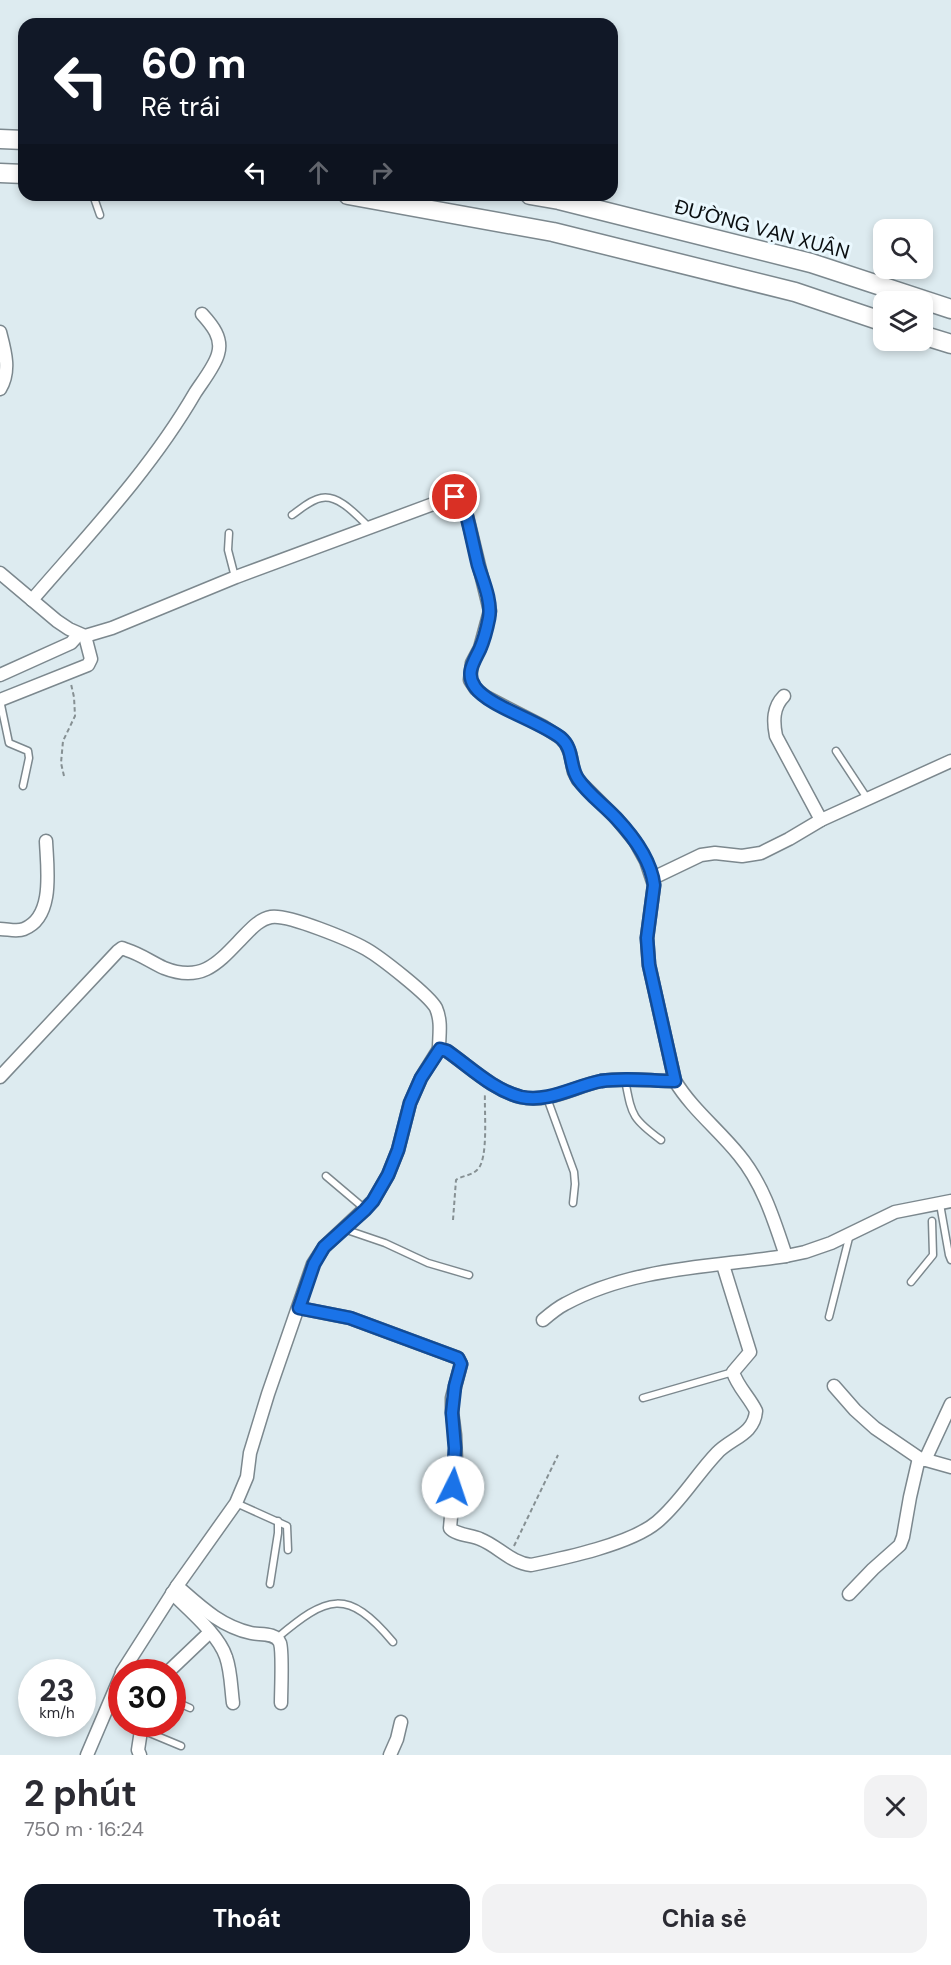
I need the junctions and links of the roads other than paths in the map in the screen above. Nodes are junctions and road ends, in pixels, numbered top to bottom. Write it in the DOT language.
graph roads {
  1 [pos="0,139"];
  2 [pos="18,140"];
  3 [pos="0,173"];
  4 [pos="18,174"];
  5 [pos="95,201"];
  6 [pos="381,201"];
  7 [pos="563,201"];
  8 [pos="100,216"];
  9 [pos="951,309"];
  10 [pos="202,314"];
  11 [pos="873,318"];
  12 [pos="0,332"];
  13 [pos="933,338"];
  14 [pos="951,344"];
  15 [pos="0,388"];
  16 [pos="292,514"];
  17 [pos="369,527"];
  18 [pos="229,533"];
  19 [pos="0,573"];
  20 [pos="236,577"];
  21 [pos="32,600"];
  22 [pos="83,638"];
  23 [pos="0,675"];
  24 [pos="784,696"];
  25 [pos="0,700"];
  26 [pos="836,751"];
  27 [pos="951,761"];
  28 [pos="23,786"];
  29 [pos="867,798"];
  30 [pos="821,820"];
  31 [pos="46,841"];
  32 [pos="653,878"];
  33 [pos="0,929"];
  34 [pos="440,1049"];
  35 [pos="0,1077"];
  36 [pos="625,1080"];
  37 [pos="675,1081"];
  38 [pos="546,1097"];
  39 [pos="661,1140"];
  40 [pos="326,1176"];
  41 [pos="573,1203"];
  42 [pos="938,1204"];
  43 [pos="365,1210"];
  44 [pos="932,1221"];
  45 [pos="344,1229"];
  46 [pos="850,1234"];
  47 [pos="786,1256"];
  48 [pos="951,1260"];
  49 [pos="723,1265"];
  50 [pos="469,1275"];
  51 [pos="911,1281"];
  52 [pos="299,1308"];
  53 [pos="830,1317"];
  54 [pos="543,1320"];
  55 [pos="733,1372"];
  56 [pos="834,1386"];
  57 [pos="643,1398"];
  58 [pos="951,1404"];
  59 [pos="922,1459"];
  60 [pos="951,1467"];
  61 [pos="236,1503"];
  62 [pos="278,1521"];
  63 [pos="288,1550"];
  64 [pos="270,1584"];
  65 [pos="175,1589"];
  66 [pos="849,1594"];
  67 [pos="210,1632"];
  68 [pos="277,1638"];
  69 [pos="393,1642"];
  70 [pos="131,1659"];
  71 [pos="182,1659"];
  72 [pos="233,1703"];
  73 [pos="281,1703"];
  74 [pos="108,1706"];
  75 [pos="186,1706"];
  76 [pos="190,1708"];
  77 [pos="401,1722"];
  78 [pos="140,1737"];
  79 [pos="163,1737"];
  80 [pos="181,1746"];
  81 [pos="87,1755"];
  82 [pos="140,1755"];
  83 [pos="390,1755"];
  1 -- 2 [label="main road"];
  3 -- 4 [label="main road"];
  5 -- 8 [label="lane"];
  6 -- 11 [label="main road"];
  7 -- 9 [label="main road, ĐƯỜNG VẠN XUÂN"];
  10 -- 21 [label="street"];
  12 -- 15 [label="street"];
  13 -- 14 [label="main road"];
  16 -- 17 [label="lane"];
  17 -- 20 [label="street"];
  17 -- 32 [label="street"];
  18 -- 20 [label="lane"];
  19 -- 21 [label="street"];
  20 -- 22 [label="street"];
  21 -- 22 [label="street"];
  22 -- 23 [label="street"];
  22 -- 25 [label="street"];
  24 -- 30 [label="street"];
  25 -- 28 [label="lane"];
  26 -- 29 [label="lane"];
  27 -- 29 [label="street"];
  29 -- 30 [label="street"];
  30 -- 32 [label="street"];
  31 -- 33 [label="street"];
  32 -- 37 [label="street"];
  34 -- 35 [label="street"];
  34 -- 38 [label="street"];
  34 -- 43 [label="street"];
  36 -- 37 [label="street"];
  36 -- 38 [label="street"];
  36 -- 39 [label="lane"];
  37 -- 47 [label="street"];
  38 -- 41 [label="lane"];
  40 -- 43 [label="lane"];
  42 -- 46 [label="street"];
  42 -- 48 [label="lane"];
  43 -- 45 [label="street"];
  44 -- 51 [label="lane"];
  45 -- 50 [label="lane"];
  45 -- 52 [label="street"];
  46 -- 47 [label="street"];
  46 -- 53 [label="lane"];
  47 -- 49 [label="street"];
  49 -- 54 [label="street"];
  49 -- 55 [label="street"];
  52 -- 55 [label="street"];
  52 -- 61 [label="street"];
  55 -- 57 [label="lane"];
  56 -- 59 [label="street"];
  58 -- 59 [label="street"];
  59 -- 60 [label="street"];
  59 -- 66 [label="street"];
  61 -- 62 [label="lane"];
  61 -- 65 [label="street"];
  62 -- 63 [label="lane"];
  62 -- 64 [label="lane"];
  65 -- 67 [label="street"];
  65 -- 68 [label="street"];
  65 -- 70 [label="street"];
  67 -- 71 [label="street"];
  67 -- 72 [label="street"];
  68 -- 69 [label="lane"];
  68 -- 73 [label="street"];
  74 -- 81 [label="street"];
  75 -- 76 [label="lane"];
  77 -- 83 [label="street"];
  78 -- 82 [label="street"];
  79 -- 80 [label="lane"];
}
